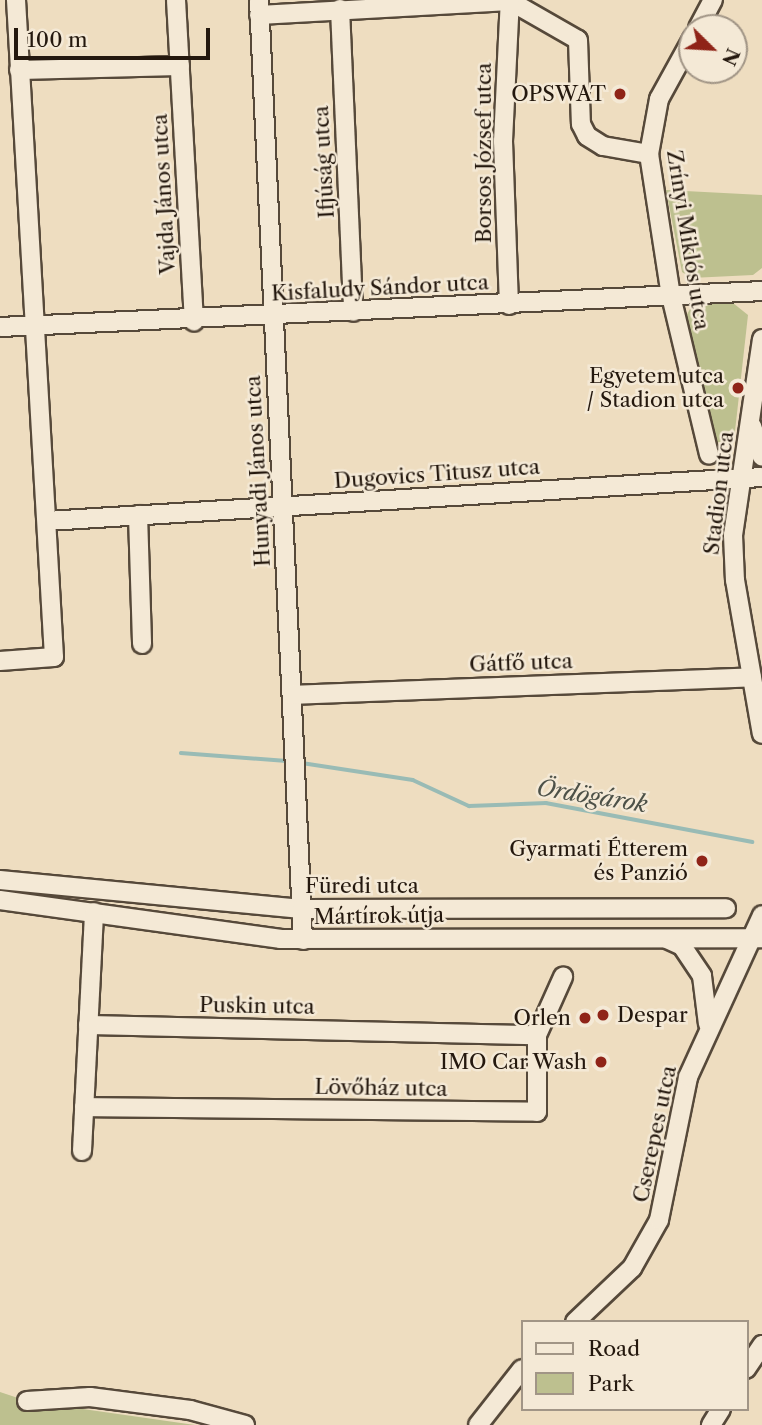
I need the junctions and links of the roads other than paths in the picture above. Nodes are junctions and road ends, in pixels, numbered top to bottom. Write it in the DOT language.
graph roads {
  1 [pos="16,0"];
  2 [pos="176,0"];
  3 [pos="510,1"];
  4 [pos="259,7"];
  5 [pos="340,9"];
  6 [pos="678,64"];
  7 [pos="180,66"];
  8 [pos="19,70"];
  9 [pos="649,154"];
  10 [pos="762,291"];
  11 [pos="671,296"];
  12 [pos="509,304"];
  13 [pos="353,312"];
  14 [pos="274,317"];
  15 [pos="194,321"];
  16 [pos="35,325"];
  17 [pos="0,327"];
  18 [pos="762,339"];
  19 [pos="751,419"];
  20 [pos="709,454"];
  21 [pos="762,456"];
  22 [pos="762,477"];
  23 [pos="740,478"];
  24 [pos="283,506"];
  25 [pos="138,516"];
  26 [pos="47,521"];
  27 [pos="142,644"];
  28 [pos="0,661"];
  29 [pos="752,677"];
  30 [pos="292,695"];
  31 [pos="762,734"];
  32 [pos="0,880"];
  33 [pos="0,900"];
  34 [pos="726,908"];
  35 [pos="302,909"];
  36 [pos="94,912"];
  37 [pos="762,915"];
  38 [pos="664,937"];
  39 [pos="757,938"];
  40 [pos="303,940"];
  41 [pos="563,977"];
  42 [pos="708,1024"];
  43 [pos="88,1025"];
  44 [pos="537,1035"];
  45 [pos="84,1107"];
  46 [pos="82,1151"];
  47 [pos="577,1320"];
  48 [pos="762,1345"];
  49 [pos="748,1366"];
  50 [pos="520,1372"];
  51 [pos="27,1401"];
  52 [pos="245,1425"];
  53 [pos="478,1425"];
  1 -- 8 [label="street"];
  2 -- 7 [label="street, Vajda János utca"];
  3 -- 5 [label="street"];
  3 -- 9 [label="street"];
  3 -- 12 [label="street, Borsos József utca"];
  4 -- 5 [label="street"];
  4 -- 14 [label="street, Hunyadi János utca"];
  5 -- 13 [label="street, Ifjúság utca"];
  6 -- 9 [label="street, Zrínyi Miklós utca"];
  7 -- 8 [label="street"];
  7 -- 15 [label="street, Vajda János utca"];
  8 -- 16 [label="street"];
  9 -- 11 [label="street, Zrínyi Miklós utca"];
  10 -- 11 [label="street, Kisfaludy Sándor utca"];
  11 -- 12 [label="street, Kisfaludy Sándor utca"];
  11 -- 20 [label="street, Zrínyi Miklós utca"];
  12 -- 13 [label="street, Kisfaludy Sándor utca"];
  13 -- 14 [label="street, Kisfaludy Sándor utca"];
  14 -- 15 [label="street, Kisfaludy Sándor utca"];
  14 -- 24 [label="street, Hunyadi János utca"];
  15 -- 16 [label="street, Kisfaludy Sándor utca"];
  16 -- 17 [label="street, Kisfaludy Sándor utca"];
  16 -- 26 [label="street"];
  18 -- 19 [label="street, Stadion utca"];
  19 -- 21 [label="street"];
  19 -- 23 [label="street, Stadion utca"];
  22 -- 23 [label="street, Dugovics Titusz utca"];
  23 -- 24 [label="street, Dugovics Titusz utca"];
  23 -- 29 [label="street, Stadion utca"];
  24 -- 25 [label="street, Dugovics Titusz utca"];
  24 -- 30 [label="street, Hunyadi János utca"];
  25 -- 26 [label="street, Dugovics Titusz utca"];
  25 -- 27 [label="street"];
  26 -- 28 [label="street"];
  29 -- 30 [label="street, Gátfő utca"];
  29 -- 31 [label="street, Stadion utca"];
  30 -- 35 [label="street, Hunyadi János utca"];
  32 -- 35 [label="street, Füredi utca"];
  33 -- 36 [label="street, Mártírok útja"];
  34 -- 35 [label="street, Füredi utca"];
  35 -- 40 [label="street, Hunyadi János utca"];
  36 -- 40 [label="street, Mártírok útja"];
  36 -- 43 [label="street"];
  37 -- 39 [label="street"];
  38 -- 39 [label="street, Mártírok útja"];
  38 -- 40 [label="street, Mártírok útja"];
  38 -- 42 [label="street"];
  39 -- 42 [label="street, Cserepes utca"];
  41 -- 44 [label="street, Lövőház utca"];
  42 -- 47 [label="street, Cserepes utca"];
  43 -- 44 [label="street, Puskin utca"];
  43 -- 45 [label="street"];
  44 -- 45 [label="street, Lövőház utca"];
  45 -- 46 [label="street"];
  48 -- 49 [label="street"];
  50 -- 53 [label="street"];
  51 -- 52 [label="street"];
}
